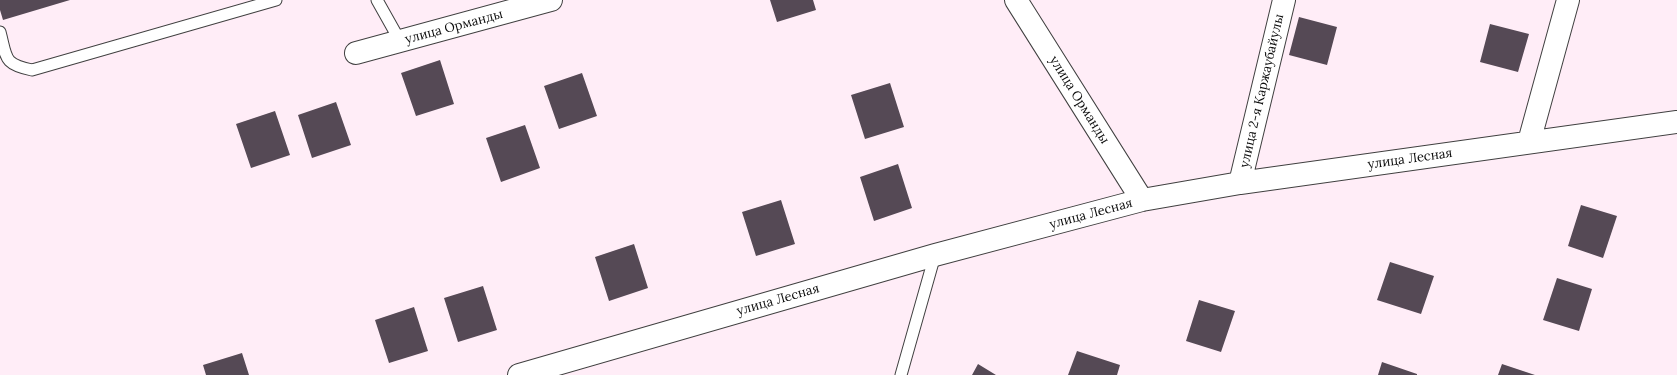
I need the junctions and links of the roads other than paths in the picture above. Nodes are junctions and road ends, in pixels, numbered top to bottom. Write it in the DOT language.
graph roads {
  1 [pos="276,0"];
  2 [pos="377,0"];
  3 [pos="551,0"];
  4 [pos="1016,0"];
  5 [pos="1284,0"];
  6 [pos="1568,0"];
  7 [pos="0,32"];
  8 [pos="400,41"];
  9 [pos="356,53"];
  10 [pos="1677,122"];
  11 [pos="1529,142"];
  12 [pos="1240,183"];
  13 [pos="1142,200"];
  14 [pos="935,255"];
  15 [pos="520,375"];
  16 [pos="901,375"];
  1 -- 7 [label="lane"];
  2 -- 8 [label="lane"];
  3 -- 8 [label="street, улица Орманды"];
  4 -- 13 [label="street, улица Орманды"];
  5 -- 12 [label="street, улица 2-я Каржаубайулы"];
  6 -- 11 [label="street"];
  8 -- 9 [label="street, улица Орманды"];
  10 -- 11 [label="street, улица Лесная"];
  11 -- 12 [label="street, улица Лесная"];
  12 -- 13 [label="street, улица Лесная"];
  13 -- 14 [label="street, улица Лесная"];
  14 -- 15 [label="street, улица Лесная"];
  14 -- 16 [label="lane"];
}
